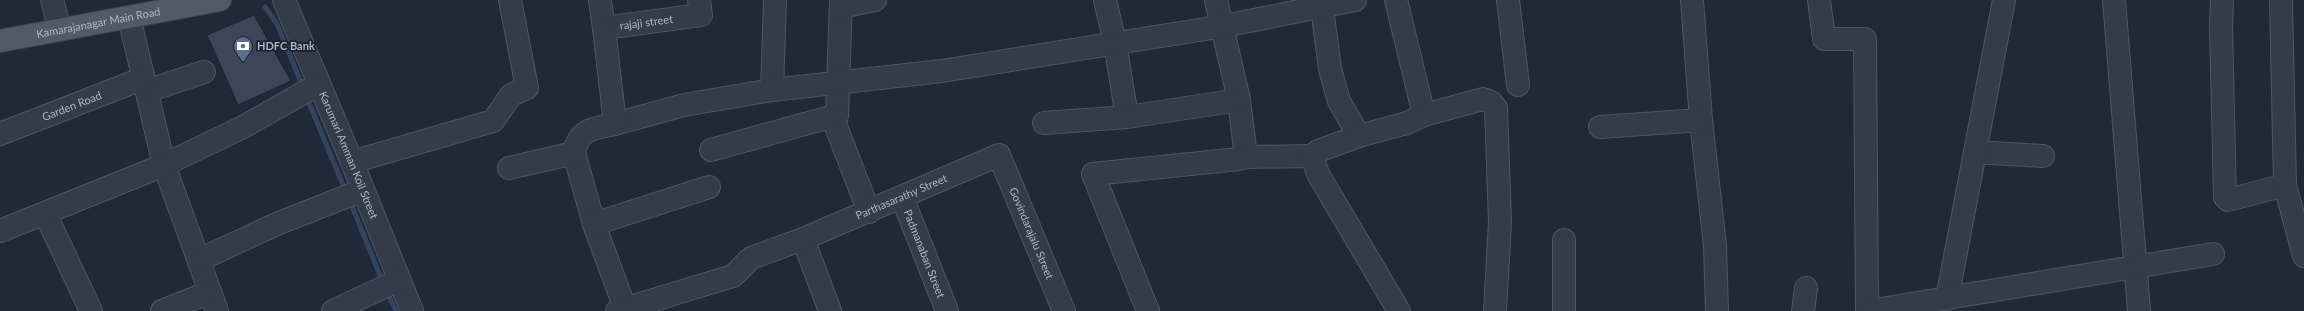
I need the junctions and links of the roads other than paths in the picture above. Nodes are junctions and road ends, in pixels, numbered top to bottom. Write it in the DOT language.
graph roads {
  1 [pos="52,0"];
  2 [pos="220,0"];
  3 [pos="284,0"];
  4 [pos="510,0"];
  5 [pos="600,0"];
  6 [pos="699,0"];
  7 [pos="775,0"];
  8 [pos="875,0"];
  9 [pos="1105,0"];
  10 [pos="1216,0"];
  11 [pos="1355,0"];
  12 [pos="1396,0"];
  13 [pos="1508,0"];
  14 [pos="1692,0"];
  15 [pos="1819,0"];
  16 [pos="2004,0"];
  17 [pos="2114,0"];
  18 [pos="2222,0"];
  19 [pos="2281,0"];
  20 [pos="841,3"];
  21 [pos="1295,5"];
  22 [pos="1322,7"];
  23 [pos="130,17"];
  24 [pos="1224,26"];
  25 [pos="604,28"];
  26 [pos="60,30"];
  27 [pos="0,42"];
  28 [pos="1115,43"];
  29 [pos="204,72"];
  30 [pos="837,82"];
  31 [pos="319,84"];
  32 [pos="145,85"];
  33 [pos="1518,85"];
  34 [pos="772,90"];
  35 [pos="1239,100"];
  36 [pos="837,115"];
  37 [pos="1424,115"];
  38 [pos="1127,117"];
  39 [pos="1701,120"];
  40 [pos="1044,123"];
  41 [pos="615,124"];
  42 [pos="1600,127"];
  43 [pos="0,134"];
  44 [pos="1359,136"];
  45 [pos="711,150"];
  46 [pos="1975,152"];
  47 [pos="574,153"];
  48 [pos="999,155"];
  49 [pos="1312,156"];
  50 [pos="2043,156"];
  51 [pos="1246,157"];
  52 [pos="352,162"];
  53 [pos="164,165"];
  54 [pos="508,168"];
  55 [pos="2285,185"];
  56 [pos="709,187"];
  57 [pos="363,190"];
  58 [pos="902,197"];
  59 [pos="45,212"];
  60 [pos="869,212"];
  61 [pos="594,224"];
  62 [pos="0,231"];
  63 [pos="803,239"];
  64 [pos="1564,240"];
  65 [pos="2214,254"];
  66 [pos="2304,256"];
  67 [pos="199,260"];
  68 [pos="2135,268"];
  69 [pos="389,284"];
  70 [pos="1806,288"];
  71 [pos="1947,298"];
  72 [pos="214,301"];
  73 [pos="623,310"];
  74 [pos="91,311"];
  75 [pos="162,311"];
  76 [pos="333,311"];
  77 [pos="412,311"];
  78 [pos="830,311"];
  79 [pos="947,311"];
  80 [pos="1064,311"];
  81 [pos="1148,311"];
  82 [pos="1399,311"];
  83 [pos="1495,311"];
  84 [pos="1564,311"];
  85 [pos="1717,311"];
  86 [pos="1803,311"];
  87 [pos="1868,311"];
  88 [pos="2139,311"];
  1 -- 26 [label="street"];
  2 -- 23 [label="main road, Kamarajanagar Main Road"];
  3 -- 31 [label="street, Karumari Amman Koil Street"];
  4 -- 52 [label="street"];
  5 -- 25 [label="street, rajaji street"];
  6 -- 25 [label="street, rajaji street"];
  7 -- 34 [label="street"];
  8 -- 20 [label="street"];
  9 -- 28 [label="street"];
  10 -- 24 [label="street"];
  11 -- 22 [label="street"];
  12 -- 37 [label="street"];
  13 -- 33 [label="street"];
  14 -- 39 [label="street"];
  15 -- 87 [label="street"];
  16 -- 46 [label="street"];
  17 -- 68 [label="street"];
  18 -- 55 [label="street"];
  19 -- 55 [label="street"];
  20 -- 30 [label="street"];
  21 -- 22 [label="street"];
  21 -- 24 [label="street"];
  22 -- 44 [label="street"];
  23 -- 26 [label="main road, Kamarajanagar Main Road"];
  23 -- 32 [label="street"];
  24 -- 28 [label="street"];
  24 -- 35 [label="street"];
  25 -- 41 [label="street"];
  26 -- 27 [label="main road, Kamarajanagar Main Road"];
  28 -- 30 [label="street"];
  28 -- 38 [label="street"];
  29 -- 32 [label="street, Garden Road"];
  30 -- 34 [label="street"];
  30 -- 36 [label="street"];
  31 -- 52 [label="street, Karumari Amman Koil Street"];
  31 -- 53 [label="street"];
  32 -- 43 [label="street, Garden Road"];
  32 -- 53 [label="street"];
  34 -- 41 [label="street"];
  35 -- 38 [label="street"];
  35 -- 51 [label="street"];
  36 -- 45 [label="street"];
  36 -- 60 [label="street"];
  37 -- 44 [label="street"];
  37 -- 83 [label="street"];
  38 -- 40 [label="street"];
  39 -- 42 [label="street"];
  39 -- 85 [label="street"];
  41 -- 47 [label="street"];
  44 -- 49 [label="street"];
  46 -- 50 [label="street"];
  46 -- 71 [label="street"];
  47 -- 54 [label="street"];
  47 -- 61 [label="street"];
  48 -- 58 [label="street, Parthasarathy Street"];
  48 -- 80 [label="street, Govindarajalu Street"];
  49 -- 51 [label="street"];
  49 -- 82 [label="street"];
  51 -- 81 [label="street"];
  52 -- 57 [label="street, Karumari Amman Koil Street"];
  53 -- 59 [label="street"];
  53 -- 67 [label="street"];
  55 -- 66 [label="street"];
  56 -- 61 [label="street"];
  57 -- 67 [label="street"];
  57 -- 69 [label="street, Karumari Amman Koil Street"];
  58 -- 60 [label="street, Parthasarathy Street"];
  58 -- 79 [label="street, Padmanaban Street"];
  59 -- 62 [label="street"];
  59 -- 74 [label="street"];
  60 -- 63 [label="street, Parthasarathy Street"];
  61 -- 73 [label="street"];
  63 -- 73 [label="street, Parthasarathy Street"];
  63 -- 78 [label="street"];
  64 -- 84 [label="street"];
  65 -- 68 [label="street"];
  67 -- 72 [label="street"];
  68 -- 71 [label="street"];
  68 -- 88 [label="street"];
  69 -- 76 [label="street"];
  69 -- 77 [label="street, Karumari Amman Koil Street"];
  70 -- 86 [label="street"];
  71 -- 87 [label="street"];
  72 -- 75 [label="street"];
}
